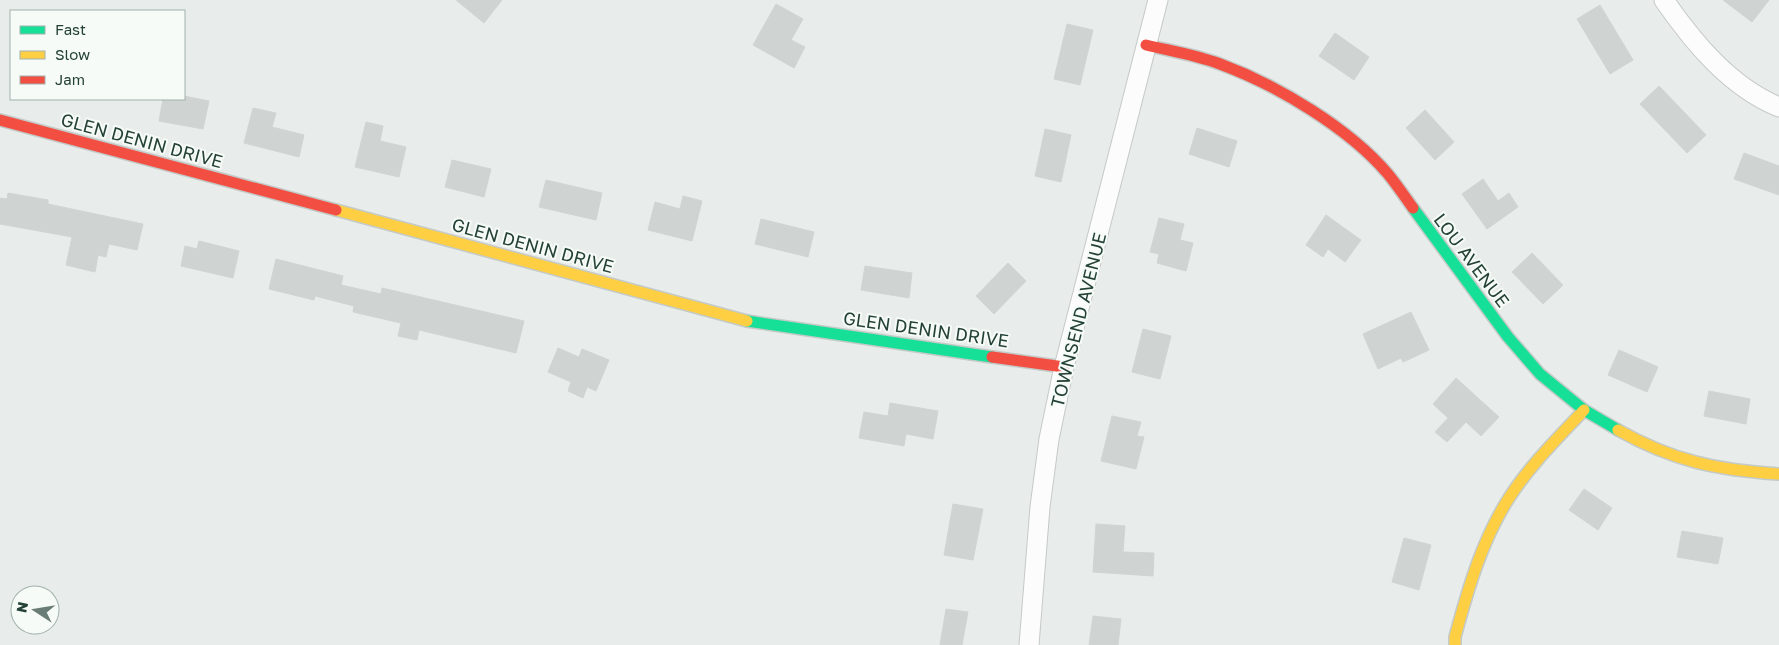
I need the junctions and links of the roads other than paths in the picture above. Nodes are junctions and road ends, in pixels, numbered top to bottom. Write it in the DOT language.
graph roads {
  1 [pos="1158,0"];
  2 [pos="1664,0"];
  3 [pos="1146,45"];
  4 [pos="1779,106"];
  5 [pos="0,120"];
  6 [pos="1064,367"];
  7 [pos="1584,410"];
  8 [pos="1779,474"];
  9 [pos="1029,645"];
  10 [pos="1455,645"];
  1 -- 3 [label="street, TOWNSEND AVENUE"];
  2 -- 4 [label="street"];
  3 -- 6 [label="street, TOWNSEND AVENUE"];
  3 -- 7 [label="street, LOU AVENUE"];
  5 -- 6 [label="street, GLEN DENIN DRIVE"];
  6 -- 9 [label="street, TOWNSEND AVENUE"];
  7 -- 8 [label="street, LOU AVENUE"];
  7 -- 10 [label="street"];
}
